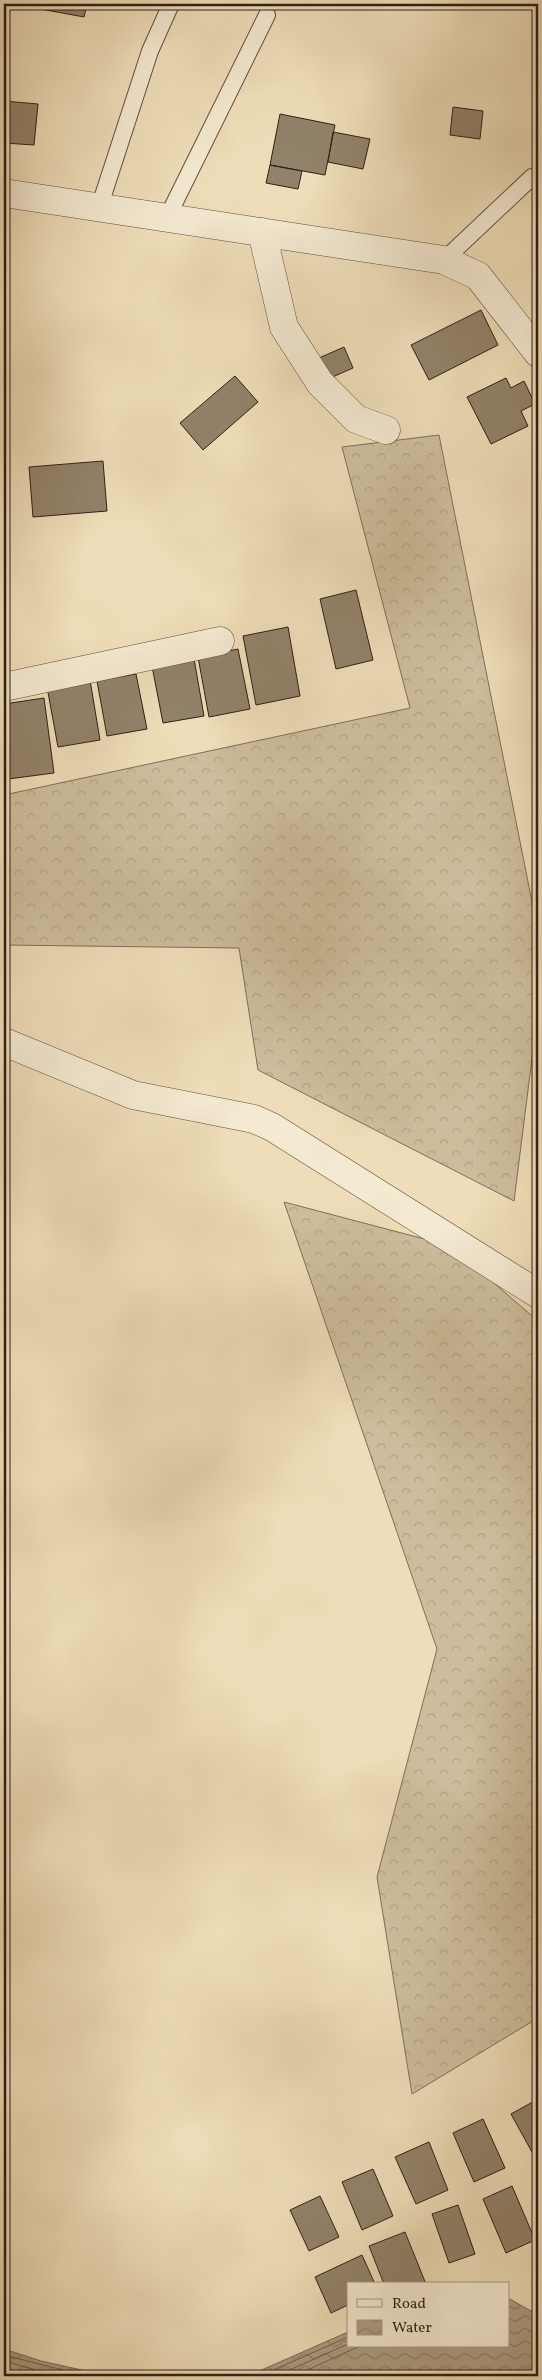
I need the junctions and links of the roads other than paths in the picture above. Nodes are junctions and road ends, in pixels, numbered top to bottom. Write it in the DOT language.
graph roads {
  1 [pos="171,4"];
  2 [pos="267,15"];
  3 [pos="532,177"];
  4 [pos="4,194"];
  5 [pos="99,208"];
  6 [pos="167,218"];
  7 [pos="262,232"];
  8 [pos="444,260"];
  9 [pos="538,352"];
  10 [pos="386,430"];
  11 [pos="220,641"];
  12 [pos="4,686"];
  13 [pos="4,1042"];
  14 [pos="538,1294"];
  1 -- 5 [label="lane"];
  2 -- 6 [label="lane"];
  3 -- 8 [label="lane"];
  4 -- 5 [label="street"];
  5 -- 6 [label="street"];
  6 -- 7 [label="street"];
  7 -- 8 [label="street"];
  7 -- 10 [label="street"];
  8 -- 9 [label="street"];
  11 -- 12 [label="street"];
  13 -- 14 [label="street"];
}
